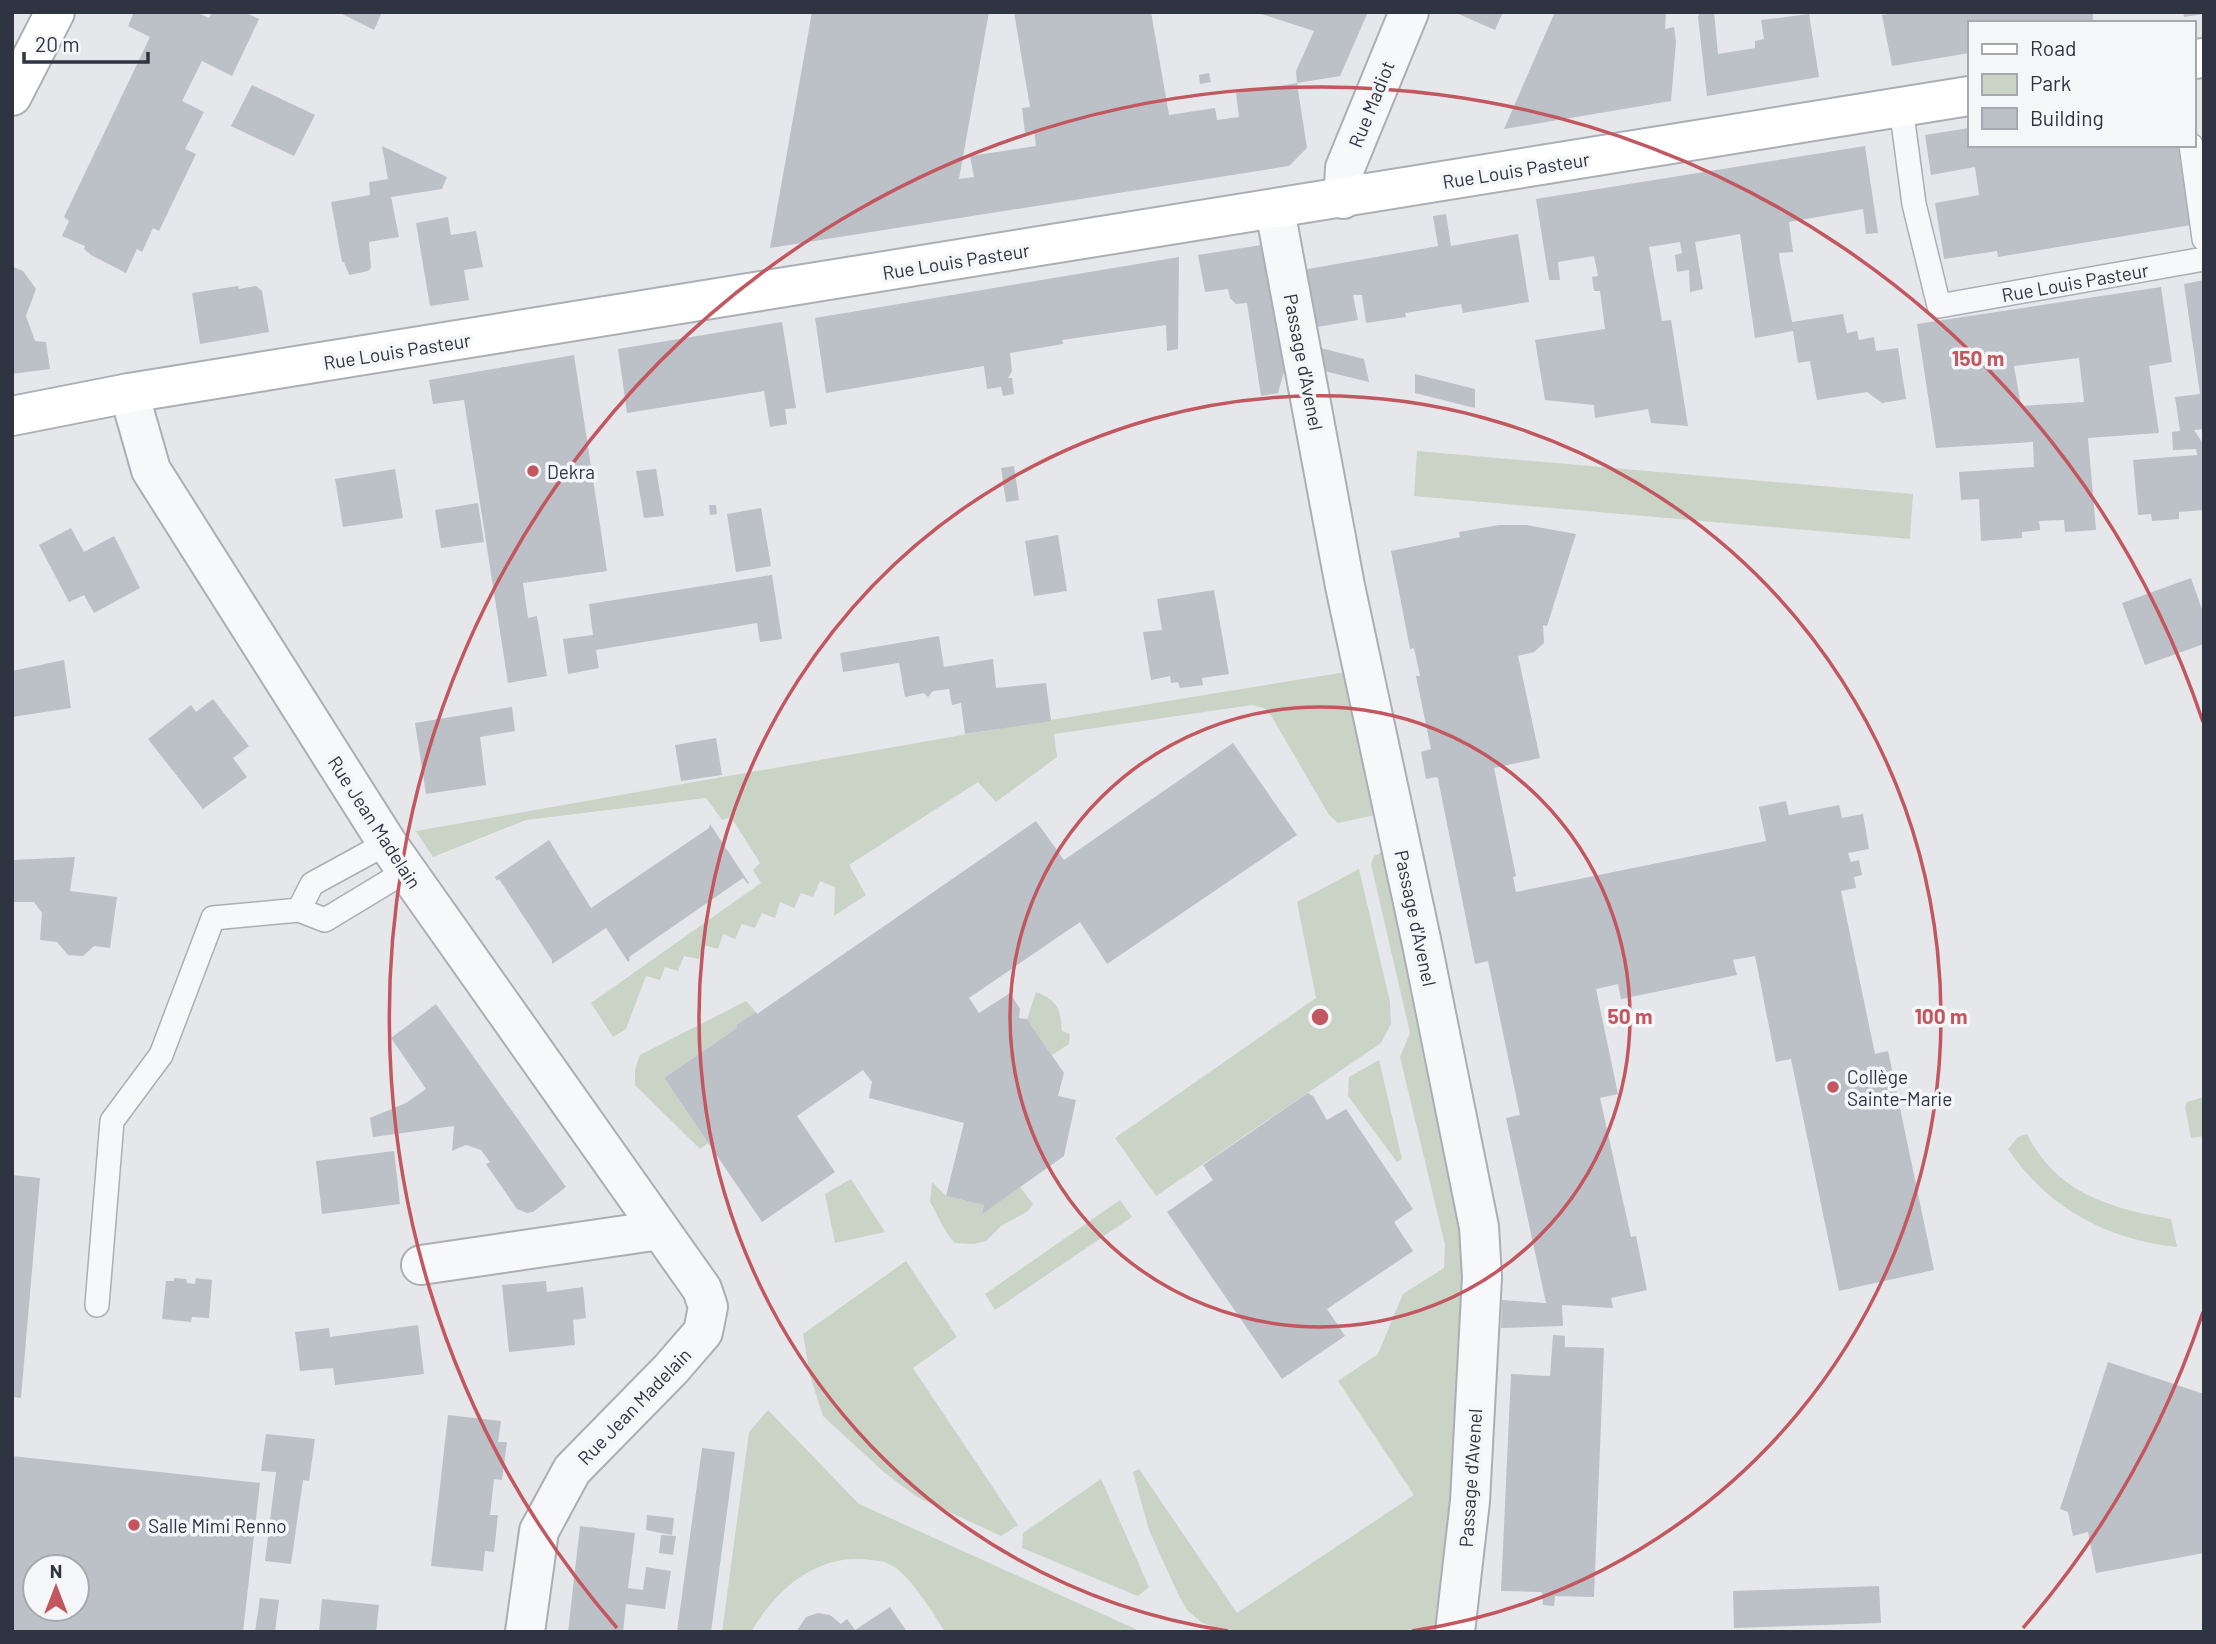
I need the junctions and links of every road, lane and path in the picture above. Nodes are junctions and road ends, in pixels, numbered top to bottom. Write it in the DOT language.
graph roads {
  1 [pos="55,12"];
  2 [pos="1409,12"];
  3 [pos="12,96"];
  4 [pos="1968,96"];
  5 [pos="1901,107"];
  6 [pos="2191,147"];
  7 [pos="1343,199"];
  8 [pos="1275,210"];
  9 [pos="2204,239"];
  10 [pos="2204,259"];
  11 [pos="129,393"];
  12 [pos="12,416"];
  13 [pos="396,857"];
  14 [pos="299,910"];
  15 [pos="660,1230"];
  16 [pos="421,1265"];
  17 [pos="97,1305"];
  18 [pos="525,1632"];
  19 [pos="1455,1632"];
  1 -- 3 [label="street"];
  2 -- 7 [label="street, Rue Madiot"];
  4 -- 5 [label="street, Rue Louis Pasteur"];
  5 -- 7 [label="street, Rue Louis Pasteur"];
  5 -- 10 [label="lane, Rue Louis Pasteur"];
  6 -- 9 [label="lane"];
  7 -- 8 [label="street, Rue Louis Pasteur"];
  8 -- 11 [label="street, Rue Louis Pasteur"];
  8 -- 19 [label="street, Passage d'Avenel"];
  11 -- 12 [label="street, Rue Louis Pasteur"];
  11 -- 13 [label="street, Rue Jean Madelain"];
  13 -- 14 [label="lane"];
  13 -- 14 [label="lane"];
  13 -- 15 [label="street, Rue Jean Madelain"];
  14 -- 17 [label="lane"];
  15 -- 16 [label="street"];
  15 -- 18 [label="street, Rue Jean Madelain"];
}
